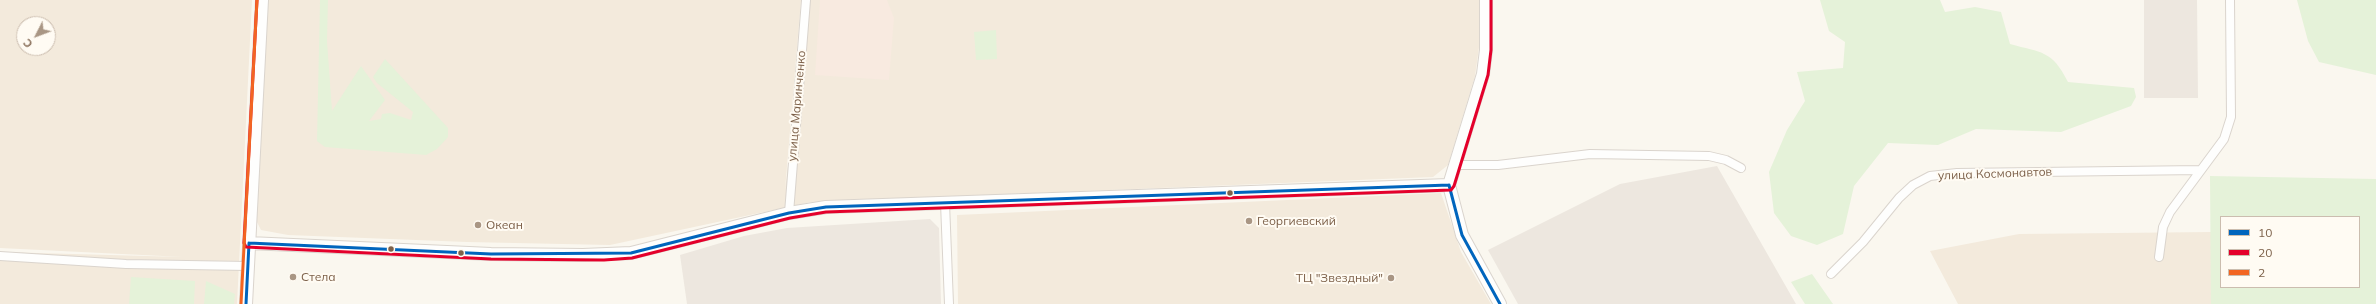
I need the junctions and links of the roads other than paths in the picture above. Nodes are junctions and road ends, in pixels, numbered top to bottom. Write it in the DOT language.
graph roads {
  1 [pos="262,0"];
  2 [pos="806,0"];
  3 [pos="1486,0"];
  4 [pos="2230,0"];
  5 [pos="1454,165"];
  6 [pos="1741,168"];
  7 [pos="2200,170"];
  8 [pos="1448,185"];
  9 [pos="944,203"];
  10 [pos="789,213"];
  11 [pos="249,243"];
  12 [pos="0,256"];
  13 [pos="2159,257"];
  14 [pos="248,266"];
  15 [pos="1831,274"];
  16 [pos="246,304"];
  17 [pos="949,304"];
  18 [pos="1500,304"];
  1 -- 11 [label="main road"];
  2 -- 10 [label="street, улица Маринченко"];
  3 -- 5 [label="main road"];
  4 -- 7 [label="street"];
  5 -- 6 [label="street"];
  5 -- 8 [label="main road"];
  7 -- 13 [label="street"];
  7 -- 15 [label="street, улица Космонавтов"];
  8 -- 9 [label="main road"];
  8 -- 18 [label="main road"];
  9 -- 10 [label="main road"];
  9 -- 17 [label="street"];
  10 -- 11 [label="main road"];
  11 -- 14 [label="main road"];
  12 -- 14 [label="street"];
  14 -- 16 [label="main road"];
}
